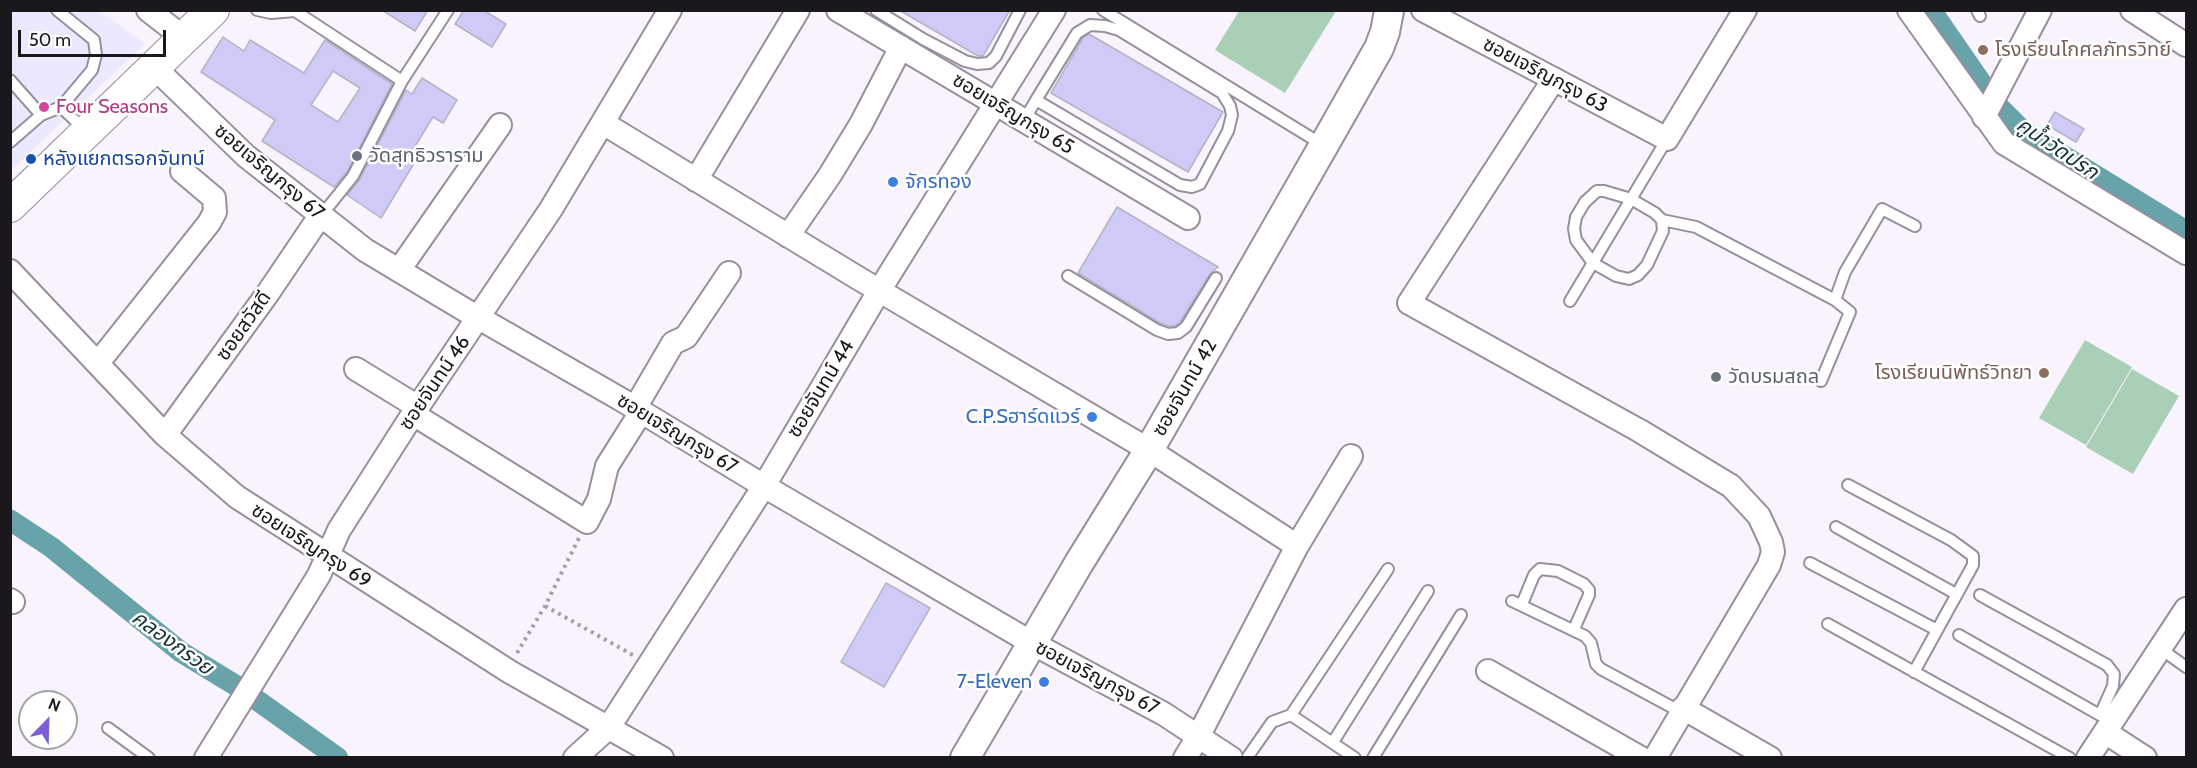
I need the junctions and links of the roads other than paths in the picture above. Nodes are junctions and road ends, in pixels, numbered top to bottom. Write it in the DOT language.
graph roads {
  1 [pos="57,10"];
  2 [pos="148,10"];
  3 [pos="213,10"];
  4 [pos="257,10"];
  5 [pos="448,10"];
  6 [pos="670,10"];
  7 [pos="798,10"];
  8 [pos="838,10"];
  9 [pos="876,10"];
  10 [pos="1020,10"];
  11 [pos="1054,10"];
  12 [pos="1103,10"];
  13 [pos="1389,10"];
  14 [pos="1745,10"];
  15 [pos="1909,10"];
  16 [pos="2040,10"];
  17 [pos="2132,10"];
  18 [pos="295,11"];
  19 [pos="1428,12"];
  20 [pos="184,39"];
  21 [pos="2187,45"];
  22 [pos="913,47"];
  23 [pos="154,67"];
  24 [pos="10,80"];
  25 [pos="1554,80"];
  26 [pos="402,81"];
  27 [pos="1036,100"];
  28 [pos="997,105"];
  29 [pos="1991,105"];
  30 [pos="61,107"];
  31 [pos="41,115"];
  32 [pos="1023,122"];
  33 [pos="603,123"];
  34 [pos="500,124"];
  35 [pos="87,132"];
  36 [pos="1667,139"];
  37 [pos="10,142"];
  38 [pos="1324,145"];
  39 [pos="182,171"];
  40 [pos="696,180"];
  41 [pos="1631,198"];
  42 [pos="10,206"];
  43 [pos="320,216"];
  44 [pos="1188,218"];
  45 [pos="1662,220"];
  46 [pos="1915,226"];
  47 [pos="788,237"];
  48 [pos="2187,253"];
  49 [pos="1593,262"];
  50 [pos="399,270"];
  51 [pos="10,271"];
  52 [pos="729,273"];
  53 [pos="1068,276"];
  54 [pos="1225,283"];
  55 [pos="879,291"];
  56 [pos="1835,300"];
  57 [pos="1570,301"];
  58 [pos="479,318"];
  59 [pos="96,361"];
  60 [pos="356,369"];
  61 [pos="1821,381"];
  62 [pos="416,410"];
  63 [pos="638,410"];
  64 [pos="165,435"];
  65 [pos="1149,450"];
  66 [pos="1352,456"];
  67 [pos="1848,485"];
  68 [pos="764,486"];
  69 [pos="1836,527"];
  70 [pos="1297,546"];
  71 [pos="326,556"];
  72 [pos="1810,563"];
  73 [pos="1388,569"];
  74 [pos="1428,591"];
  75 [pos="1956,594"];
  76 [pos="1980,595"];
  77 [pos="2187,609"];
  78 [pos="1461,615"];
  79 [pos="1828,624"];
  80 [pos="1574,629"];
  81 [pos="1937,630"];
  82 [pos="1959,635"];
  83 [pos="1032,643"];
  84 [pos="2161,649"];
  85 [pos="2187,667"];
  86 [pos="1488,671"];
  87 [pos="1914,672"];
  88 [pos="1682,710"];
  89 [pos="1291,715"];
  90 [pos="2106,723"];
  91 [pos="609,727"];
  92 [pos="108,728"];
  93 [pos="1198,737"];
  94 [pos="1333,742"];
  95 [pos="149,758"];
  96 [pos="206,758"];
  97 [pos="575,758"];
  98 [pos="662,758"];
  99 [pos="965,758"];
  100 [pos="1185,758"];
  101 [pos="1231,758"];
  102 [pos="1247,758"];
  103 [pos="1355,758"];
  104 [pos="1373,758"];
  105 [pos="1641,758"];
  106 [pos="1655,758"];
  107 [pos="1770,758"];
  108 [pos="2070,758"];
  109 [pos="2088,758"];
  110 [pos="2145,758"];
  1 -- 30 [label="lane"];
  2 -- 20 [label="street"];
  3 -- 20 [label="main road"];
  4 -- 18 [label="lane"];
  5 -- 26 [label="lane"];
  6 -- 33 [label="street, ซอยจันทน์ 46"];
  7 -- 40 [label="street"];
  8 -- 22 [label="street, ซอยเจริญกรุง 65"];
  9 -- 22 [label="lane"];
  10 -- 22 [label="lane"];
  11 -- 28 [label="street, ซอยจันทน์ 44"];
  12 -- 38 [label="lane"];
  13 -- 38 [label="street, ซอยจันทน์ 42"];
  14 -- 36 [label="street"];
  15 -- 29 [label="street"];
  16 -- 29 [label="street"];
  17 -- 21 [label="street"];
  18 -- 26 [label="lane"];
  19 -- 25 [label="street, ซอยเจริญกรุง 63"];
  20 -- 23 [label="main road"];
  22 -- 28 [label="street, ซอยเจริญกรุง 65"];
  22 -- 47 [label="street"];
  23 -- 35 [label="main road"];
  23 -- 43 [label="street, ซอยเจริญกรุง 67"];
  24 -- 31 [label="lane"];
  25 -- 36 [label="street, ซอยเจริญกรุง 63"];
  25 -- 88 [label="street"];
  26 -- 43 [label="lane"];
  27 -- 27 [label="lane"];
  27 -- 32 [label="lane"];
  28 -- 32 [label="street, ซอยเจริญกรุง 65"];
  28 -- 55 [label="street, ซอยจันทน์ 44"];
  29 -- 48 [label="street"];
  30 -- 31 [label="lane"];
  30 -- 35 [label="lane"];
  31 -- 37 [label="lane"];
  32 -- 44 [label="street, ซอยเจริญกรุง 65"];
  33 -- 40 [label="street"];
  33 -- 58 [label="street, ซอยจันทน์ 46"];
  34 -- 50 [label="street"];
  35 -- 42 [label="main road"];
  36 -- 41 [label="lane"];
  38 -- 54 [label="street, ซอยจันทน์ 42"];
  39 -- 59 [label="street"];
  40 -- 47 [label="street"];
  41 -- 45 [label="lane"];
  41 -- 49 [label="lane"];
  41 -- 49 [label="lane"];
  43 -- 50 [label="street, ซอยเจริญกรุง 67"];
  43 -- 64 [label="street, ซอยสวัสดี"];
  45 -- 49 [label="lane"];
  45 -- 56 [label="lane"];
  46 -- 56 [label="lane"];
  47 -- 55 [label="street"];
  49 -- 57 [label="lane"];
  50 -- 58 [label="street, ซอยเจริญกรุง 67"];
  51 -- 59 [label="street, ซอยเจริญกรุง 69"];
  52 -- 63 [label="street"];
  53 -- 54 [label="lane"];
  54 -- 65 [label="street, ซอยจันทน์ 42"];
  55 -- 65 [label="street"];
  55 -- 68 [label="street, ซอยจันทน์ 44"];
  56 -- 61 [label="lane"];
  58 -- 62 [label="street, ซอยจันทน์ 46"];
  58 -- 63 [label="street, ซอยเจริญกรุง 67"];
  59 -- 64 [label="street, ซอยเจริญกรุง 69"];
  60 -- 62 [label="street"];
  62 -- 63 [label="street"];
  62 -- 71 [label="street, ซอยจันทน์ 46"];
  63 -- 68 [label="street, ซอยเจริญกรุง 67"];
  64 -- 71 [label="street, ซอยเจริญกรุง 69"];
  65 -- 70 [label="street"];
  65 -- 83 [label="street, ซอยจันทน์ 42"];
  66 -- 70 [label="street"];
  67 -- 75 [label="lane"];
  68 -- 83 [label="street, ซอยเจริญกรุง 67"];
  68 -- 91 [label="street, ซอยจันทน์ 44"];
  69 -- 75 [label="lane"];
  70 -- 93 [label="street"];
  71 -- 91 [label="street, ซอยเจริญกรุง 69"];
  71 -- 96 [label="street, ซอยจันทน์ 46"];
  72 -- 81 [label="lane"];
  73 -- 89 [label="lane"];
  74 -- 94 [label="lane"];
  75 -- 81 [label="lane"];
  76 -- 90 [label="lane"];
  77 -- 84 [label="street"];
  78 -- 104 [label="lane"];
  79 -- 87 [label="lane"];
  80 -- 80 [label="lane"];
  80 -- 88 [label="lane"];
  81 -- 87 [label="lane"];
  82 -- 90 [label="lane"];
  83 -- 93 [label="street, ซอยเจริญกรุง 67"];
  83 -- 99 [label="street, ซอยจันทน์ 42"];
  84 -- 85 [label="lane"];
  84 -- 90 [label="street"];
  86 -- 105 [label="street"];
  87 -- 108 [label="lane"];
  88 -- 106 [label="street"];
  88 -- 107 [label="street"];
  89 -- 94 [label="lane"];
  89 -- 102 [label="lane"];
  90 -- 109 [label="street"];
  90 -- 110 [label="street"];
  91 -- 97 [label="street, ซอยจันทน์ 44"];
  91 -- 98 [label="street, ซอยเจริญกรุง 69"];
  92 -- 95 [label="lane"];
  93 -- 100 [label="street"];
  93 -- 101 [label="street, ซอยเจริญกรุง 67"];
  94 -- 103 [label="lane"];
}
